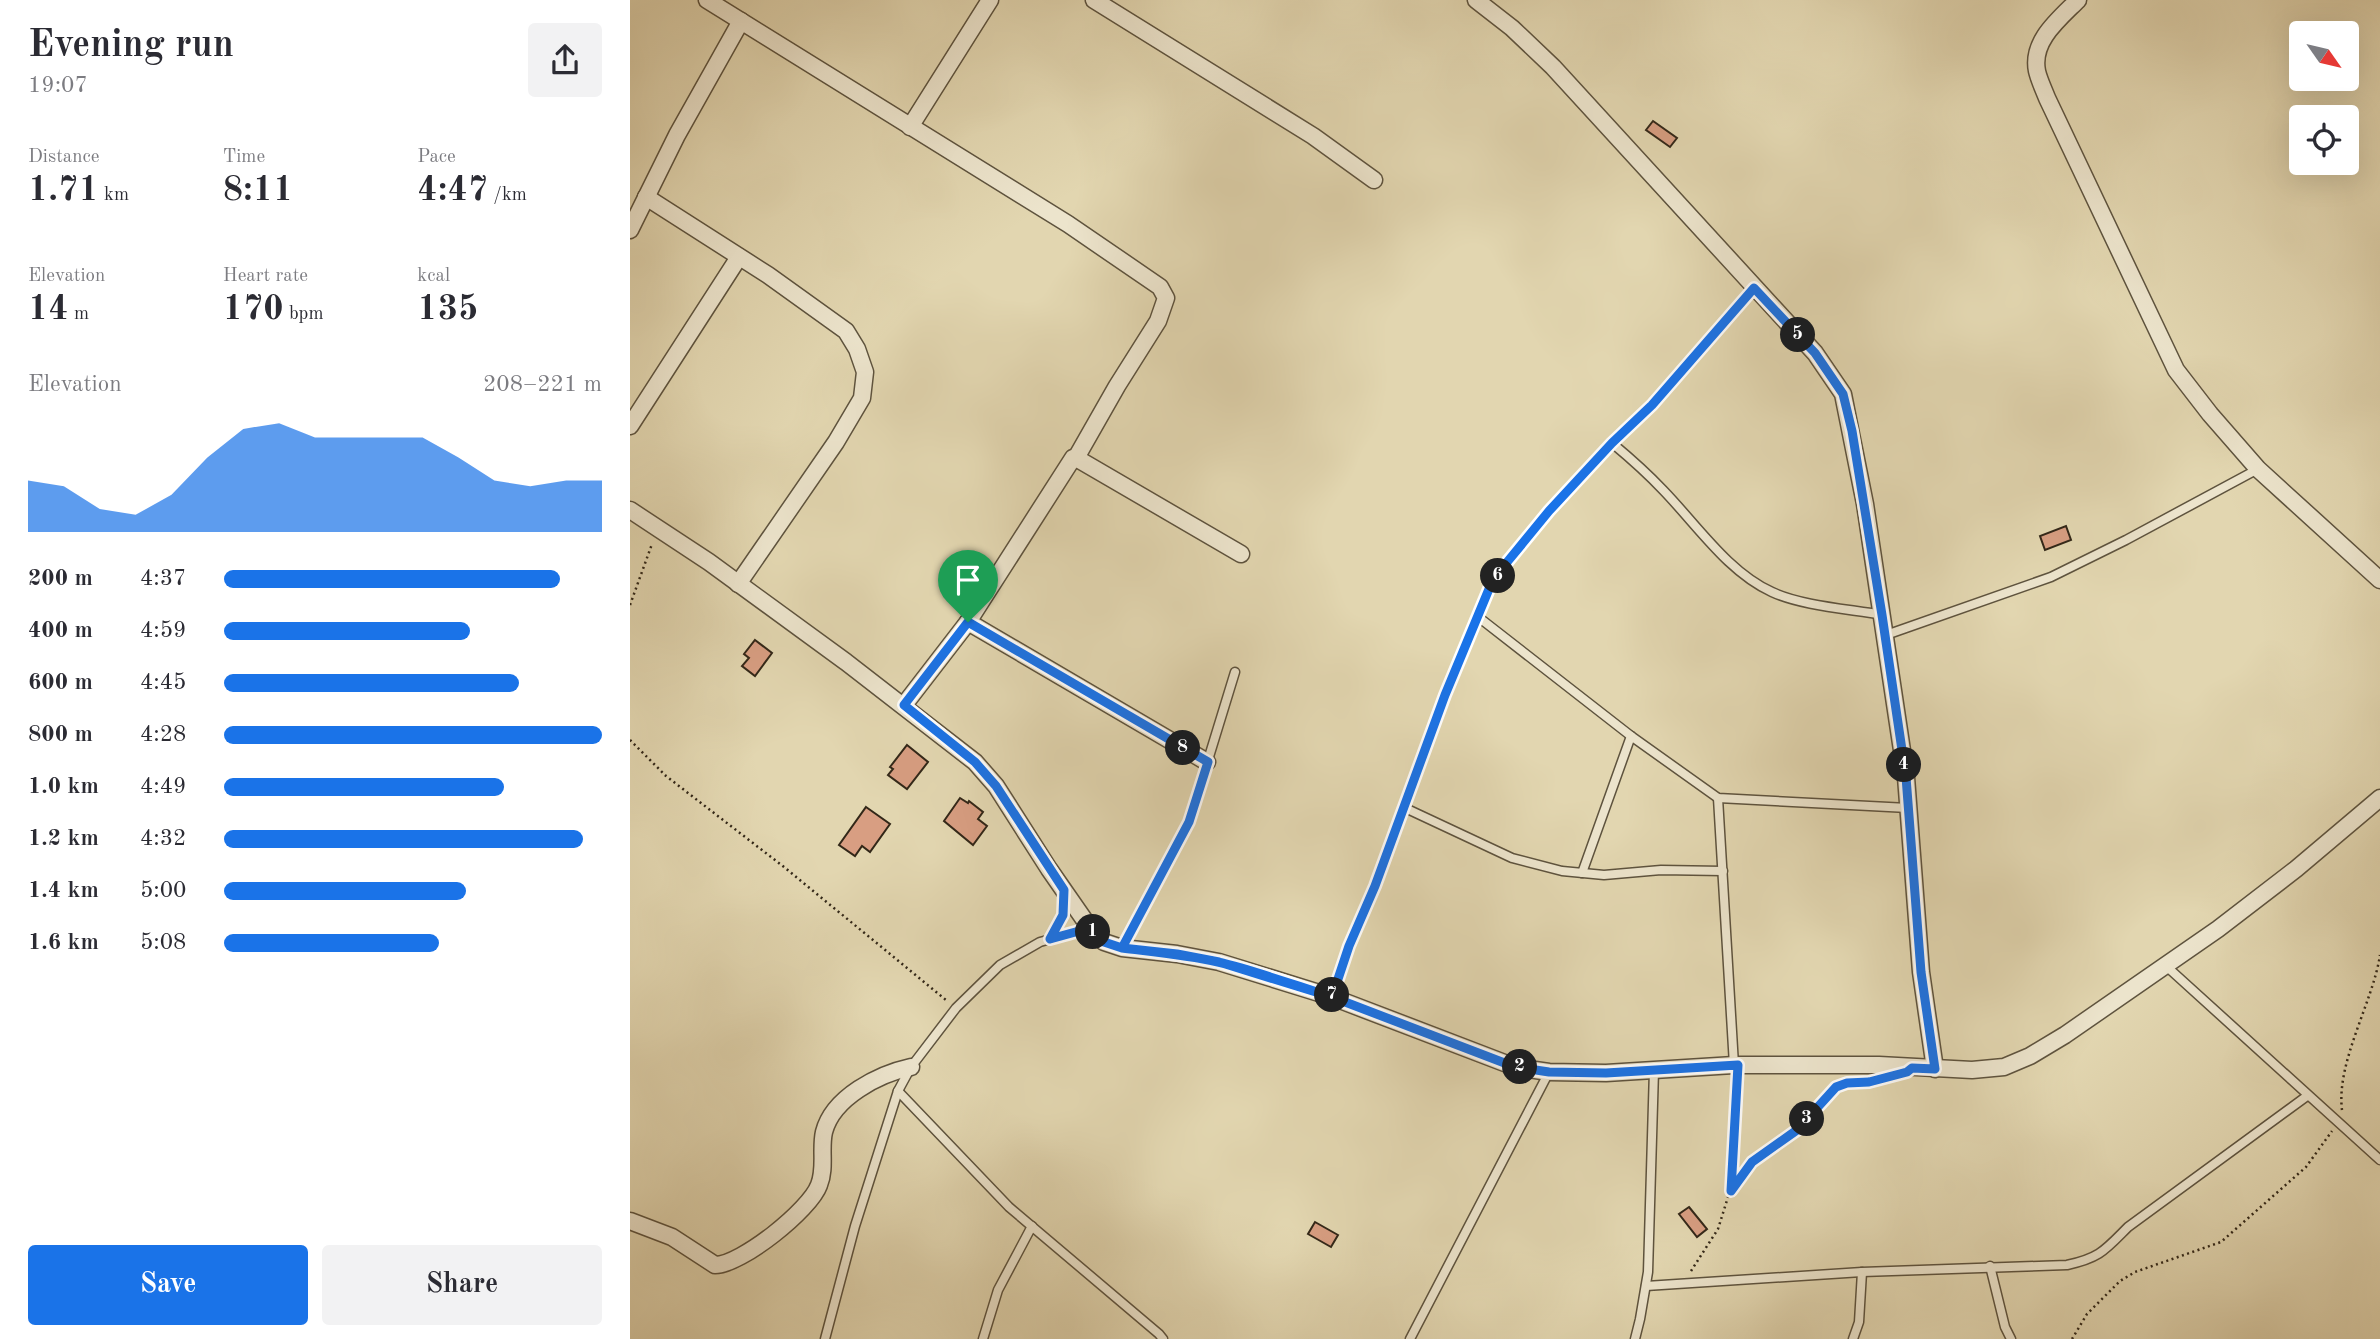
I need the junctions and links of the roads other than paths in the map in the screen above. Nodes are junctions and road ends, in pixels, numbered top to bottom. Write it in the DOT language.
graph roads {
  1 [pos="707,0"];
  2 [pos="990,0"];
  3 [pos="1094,0"];
  4 [pos="1476,0"];
  5 [pos="2078,0"];
  6 [pos="741,21"];
  7 [pos="910,127"];
  8 [pos="1374,180"];
  9 [pos="646,197"];
  10 [pos="630,230"];
  11 [pos="739,257"];
  12 [pos="1754,288"];
  13 [pos="630,426"];
  14 [pos="1612,443"];
  15 [pos="1076,457"];
  16 [pos="2258,469"];
  17 [pos="630,510"];
  18 [pos="1241,554"];
  19 [pos="2380,580"];
  20 [pos="738,584"];
  21 [pos="1882,615"];
  22 [pos="1477,616"];
  23 [pos="968,622"];
  24 [pos="1886,635"];
  25 [pos="1235,672"];
  26 [pos="904,705"];
  27 [pos="1631,736"];
  28 [pos="1208,762"];
  29 [pos="2380,798"];
  30 [pos="1718,799"];
  31 [pos="1403,807"];
  32 [pos="1908,808"];
  33 [pos="1723,871"];
  34 [pos="1582,873"];
  35 [pos="1064,890"];
  36 [pos="1090,928"];
  37 [pos="1050,939"];
  38 [pos="1122,948"];
  39 [pos="2165,965"];
  40 [pos="1332,997"];
  41 [pos="1736,1065"];
  42 [pos="911,1067"];
  43 [pos="1935,1069"];
  44 [pos="1654,1070"];
  45 [pos="1549,1072"];
  46 [pos="898,1091"];
  47 [pos="2307,1096"];
  48 [pos="2380,1160"];
  49 [pos="630,1221"];
  50 [pos="1031,1226"];
  51 [pos="1990,1266"];
  52 [pos="1862,1272"];
  53 [pos="1646,1286"];
  54 [pos="825,1339"];
  55 [pos="983,1339"];
  56 [pos="1163,1339"];
  57 [pos="1410,1339"];
  58 [pos="1635,1339"];
  59 [pos="1853,1339"];
  60 [pos="2011,1339"];
  1 -- 6 [label="street"];
  2 -- 7 [label="street"];
  3 -- 8 [label="street"];
  4 -- 12 [label="street"];
  5 -- 16 [label="street"];
  6 -- 7 [label="street"];
  6 -- 9 [label="street"];
  7 -- 15 [label="street"];
  9 -- 10 [label="street"];
  9 -- 11 [label="street"];
  11 -- 13 [label="street"];
  11 -- 20 [label="street"];
  12 -- 14 [label="lane"];
  12 -- 21 [label="street"];
  14 -- 21 [label="lane"];
  14 -- 22 [label="lane"];
  15 -- 18 [label="street"];
  15 -- 23 [label="street"];
  16 -- 19 [label="street"];
  16 -- 24 [label="lane"];
  17 -- 20 [label="street"];
  20 -- 26 [label="street"];
  21 -- 24 [label="street"];
  22 -- 27 [label="lane"];
  22 -- 31 [label="lane"];
  23 -- 26 [label="street"];
  23 -- 28 [label="street"];
  24 -- 32 [label="street"];
  25 -- 28 [label="lane"];
  26 -- 35 [label="street"];
  27 -- 30 [label="lane"];
  27 -- 34 [label="lane"];
  28 -- 38 [label="lane"];
  29 -- 39 [label="street"];
  30 -- 32 [label="lane"];
  30 -- 33 [label="lane"];
  31 -- 34 [label="lane"];
  31 -- 40 [label="lane"];
  32 -- 43 [label="street"];
  33 -- 34 [label="lane"];
  33 -- 41 [label="lane"];
  35 -- 36 [label="street"];
  35 -- 37 [label="lane"];
  36 -- 37 [label="lane"];
  36 -- 38 [label="street"];
  37 -- 42 [label="lane"];
  38 -- 40 [label="street"];
  39 -- 43 [label="street"];
  39 -- 47 [label="lane"];
  40 -- 45 [label="street"];
  41 -- 43 [label="street"];
  41 -- 44 [label="street"];
  42 -- 46 [label="lane"];
  42 -- 49 [label="street"];
  44 -- 45 [label="street"];
  44 -- 53 [label="lane"];
  45 -- 57 [label="lane"];
  46 -- 50 [label="lane"];
  46 -- 54 [label="lane"];
  47 -- 48 [label="lane"];
  47 -- 51 [label="lane"];
  50 -- 55 [label="lane"];
  50 -- 56 [label="lane"];
  51 -- 52 [label="lane"];
  51 -- 60 [label="lane"];
  52 -- 53 [label="lane"];
  52 -- 59 [label="lane"];
  53 -- 58 [label="lane"];
}
